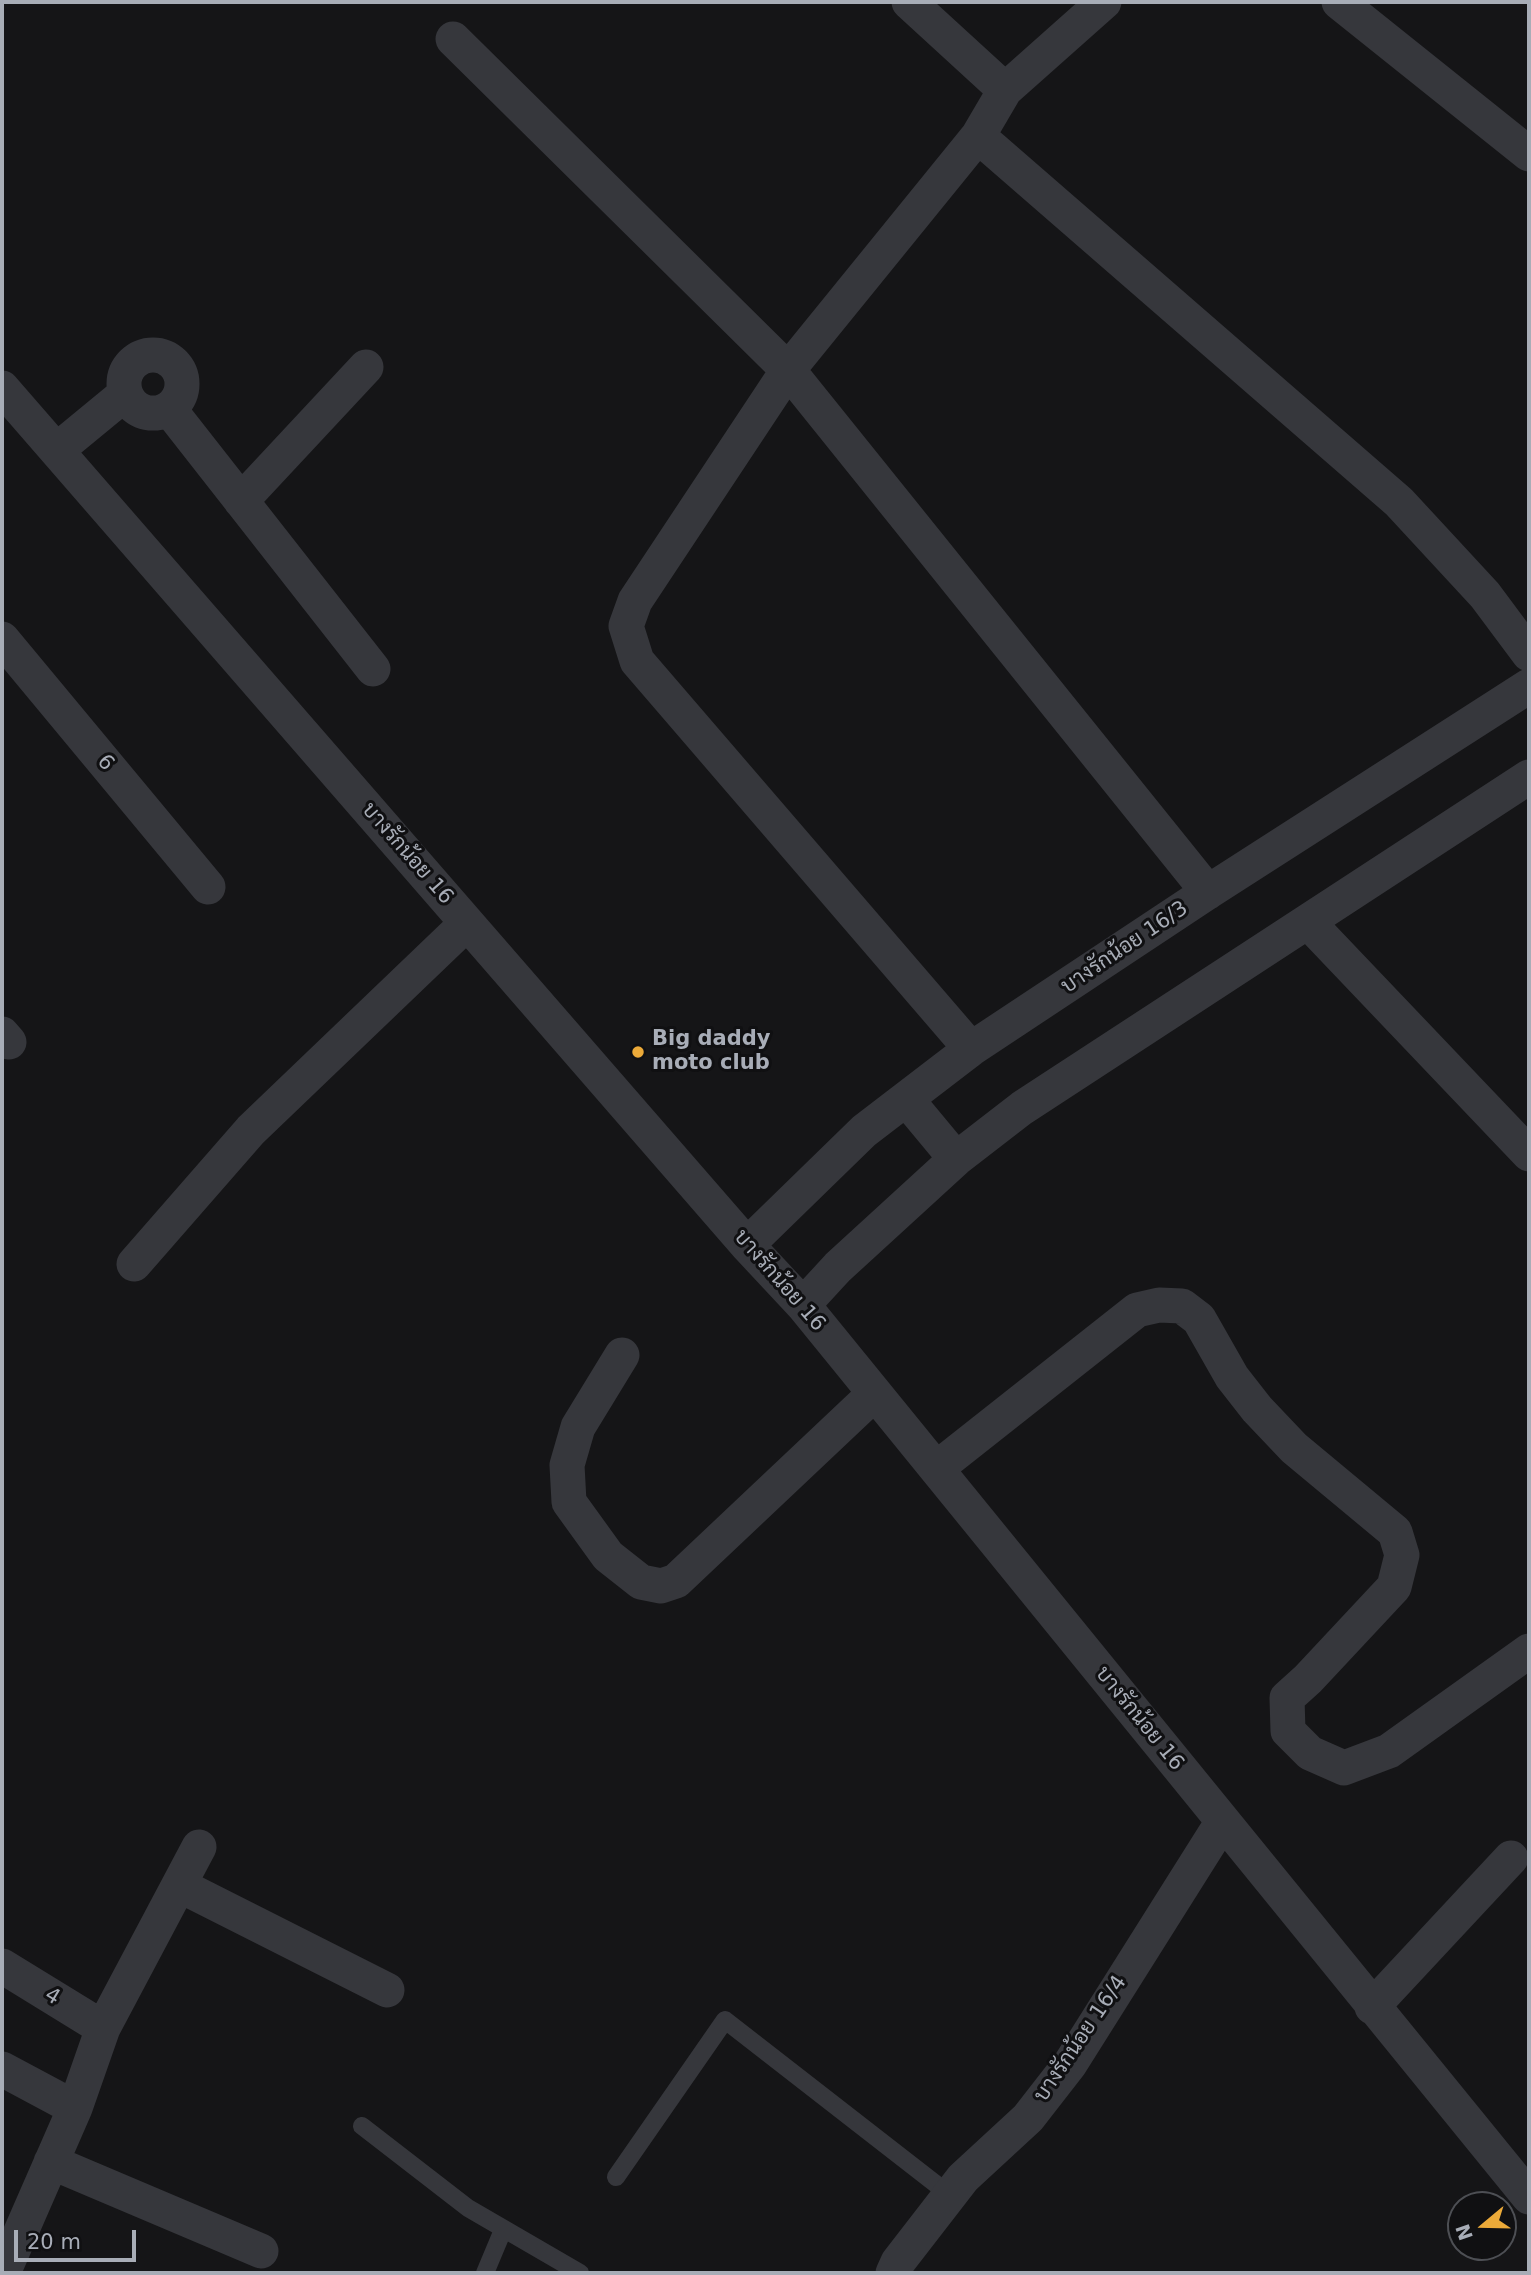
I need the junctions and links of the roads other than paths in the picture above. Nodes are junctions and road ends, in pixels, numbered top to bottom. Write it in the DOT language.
graph roads {
  1 [pos="909,2"];
  2 [pos="1104,2"];
  3 [pos="1339,2"];
  4 [pos="453,39"];
  5 [pos="1005,90"];
  6 [pos="978,136"];
  7 [pos="1529,154"];
  8 [pos="366,367"];
  9 [pos="788,370"];
  10 [pos="2,388"];
  11 [pos="125,394"];
  12 [pos="170,410"];
  13 [pos="57,450"];
  14 [pos="241,501"];
  15 [pos="2,639"];
  16 [pos="1529,654"];
  17 [pos="373,669"];
  18 [pos="1529,686"];
  19 [pos="1529,776"];
  20 [pos="208,887"];
  21 [pos="1208,892"];
  22 [pos="1308,922"];
  23 [pos="467,923"];
  24 [pos="971,1049"];
  25 [pos="907,1100"];
  26 [pos="1529,1154"];
  27 [pos="956,1159"];
  28 [pos="747,1245"];
  29 [pos="134,1264"];
  30 [pos="803,1305"];
  31 [pos="622,1355"];
  32 [pos="874,1394"];
  33 [pos="937,1468"];
  34 [pos="1529,1651"];
  35 [pos="1223,1822"];
  36 [pos="199,1847"];
  37 [pos="1511,1858"];
  38 [pos="179,1885"];
  39 [pos="2,1966"];
  40 [pos="387,1990"];
  41 [pos="1372,2007"];
  42 [pos="103,2028"];
  43 [pos="2,2069"];
  44 [pos="75,2108"];
  45 [pos="362,2126"];
  46 [pos="51,2162"];
  47 [pos="616,2177"];
  48 [pos="950,2195"];
  49 [pos="1529,2197"];
  50 [pos="503,2230"];
  51 [pos="261,2252"];
  52 [pos="3,2273"];
  53 [pos="485,2273"];
  54 [pos="580,2273"];
  55 [pos="892,2273"];
  1 -- 5 [label="street"];
  2 -- 5 [label="street"];
  3 -- 7 [label="street"];
  4 -- 9 [label="street"];
  5 -- 6 [label="street"];
  6 -- 9 [label="street"];
  6 -- 16 [label="street"];
  8 -- 14 [label="street"];
  9 -- 21 [label="street"];
  9 -- 24 [label="street"];
  10 -- 13 [label="street, บางรักน้อย 16"];
  11 -- 12 [label="street"];
  11 -- 12 [label="street"];
  11 -- 13 [label="street"];
  12 -- 14 [label="street"];
  13 -- 23 [label="street, บางรักน้อย 16"];
  14 -- 17 [label="street"];
  15 -- 20 [label="street, 6"];
  18 -- 21 [label="street, บางรักน้อย 16/3"];
  19 -- 22 [label="street"];
  21 -- 24 [label="street, บางรักน้อย 16/3"];
  22 -- 26 [label="street"];
  22 -- 27 [label="street"];
  23 -- 28 [label="street, บางรักน้อย 16"];
  23 -- 29 [label="street"];
  24 -- 25 [label="street, บางรักน้อย 16/3"];
  25 -- 27 [label="street"];
  25 -- 28 [label="street, บางรักน้อย 16/3"];
  27 -- 30 [label="street"];
  28 -- 30 [label="street, บางรักน้อย 16"];
  30 -- 32 [label="street, บางรักน้อย 16"];
  31 -- 32 [label="street"];
  32 -- 33 [label="street, บางรักน้อย 16"];
  33 -- 34 [label="street"];
  33 -- 35 [label="street, บางรักน้อย 16"];
  35 -- 41 [label="street, บางรักน้อย 16"];
  35 -- 48 [label="street, บางรักน้อย 16/4"];
  36 -- 38 [label="street"];
  37 -- 41 [label="street"];
  38 -- 40 [label="street"];
  38 -- 42 [label="street"];
  39 -- 42 [label="street, 4"];
  41 -- 49 [label="street, บางรักน้อย 16"];
  42 -- 44 [label="street"];
  43 -- 44 [label="street"];
  44 -- 46 [label="street"];
  45 -- 50 [label="lane"];
  46 -- 51 [label="street"];
  46 -- 52 [label="street"];
  47 -- 48 [label="lane"];
  48 -- 55 [label="street, บางรักน้อย 16/4"];
  50 -- 53 [label="lane"];
  50 -- 54 [label="lane"];
}
